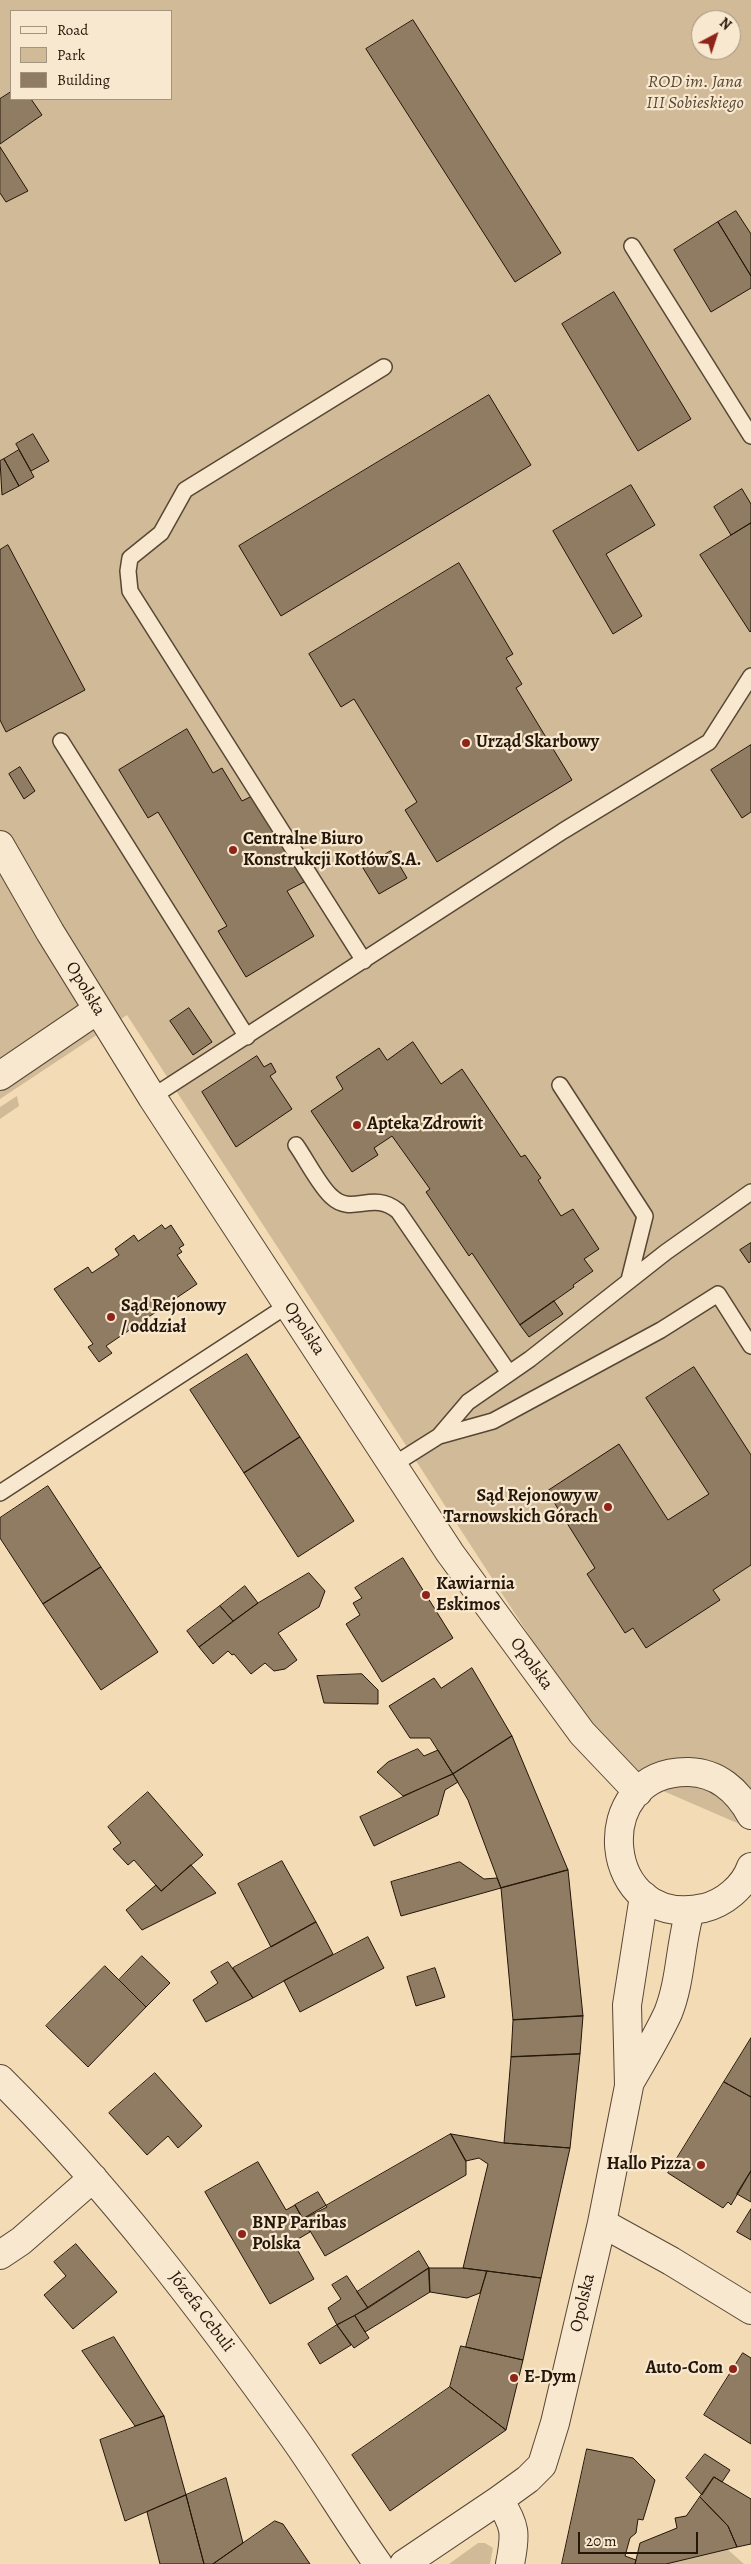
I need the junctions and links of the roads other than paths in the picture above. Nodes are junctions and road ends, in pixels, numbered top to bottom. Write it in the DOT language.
graph roads {
  1 [pos="632,246"];
  2 [pos="384,366"];
  3 [pos="751,436"];
  4 [pos="751,676"];
  5 [pos="61,741"];
  6 [pos="0,845"];
  7 [pos="364,961"];
  8 [pos="97,1010"];
  9 [pos="247,1037"];
  10 [pos="0,1076"];
  11 [pos="560,1085"];
  12 [pos="152,1097"];
  13 [pos="296,1146"];
  14 [pos="751,1192"];
  15 [pos="629,1280"];
  16 [pos="288,1304"];
  17 [pos="751,1346"];
  18 [pos="509,1373"];
  19 [pos="439,1436"];
  20 [pos="393,1465"];
  21 [pos="0,1493"];
  22 [pos="638,1792"];
  23 [pos="751,1815"];
  24 [pos="751,1869"];
  25 [pos="644,1896"];
  26 [pos="690,1911"];
  27 [pos="0,2079"];
  28 [pos="629,2086"];
  29 [pos="93,2178"];
  30 [pos="602,2223"];
  31 [pos="0,2255"];
  32 [pos="751,2310"];
  33 [pos="499,2500"];
  34 [pos="378,2564"];
  35 [pos="404,2564"];
  36 [pos="510,2564"];
  1 -- 3 [label="lane"];
  2 -- 7 [label="lane"];
  4 -- 7 [label="lane"];
  5 -- 9 [label="lane"];
  6 -- 8 [label="street, Opolska"];
  7 -- 9 [label="lane"];
  8 -- 10 [label="street"];
  8 -- 12 [label="street, Opolska"];
  9 -- 12 [label="lane"];
  11 -- 15 [label="lane"];
  12 -- 16 [label="street, Opolska"];
  13 -- 18 [label="lane"];
  14 -- 15 [label="lane"];
  15 -- 18 [label="lane"];
  16 -- 20 [label="street, Opolska"];
  16 -- 21 [label="lane"];
  17 -- 19 [label="lane"];
  18 -- 19 [label="lane"];
  19 -- 20 [label="lane"];
  20 -- 22 [label="street, Opolska"];
  22 -- 23 [label="street"];
  22 -- 25 [label="street"];
  24 -- 26 [label="street"];
  25 -- 26 [label="street"];
  25 -- 28 [label="street, Opolska"];
  26 -- 28 [label="street, Opolska"];
  27 -- 29 [label="street, Józefa Cebuli"];
  28 -- 30 [label="street, Opolska"];
  29 -- 31 [label="street"];
  29 -- 34 [label="street, Józefa Cebuli"];
  30 -- 32 [label="street"];
  30 -- 33 [label="street, Opolska"];
  33 -- 35 [label="street, Opolska"];
  33 -- 36 [label="street"];
}
